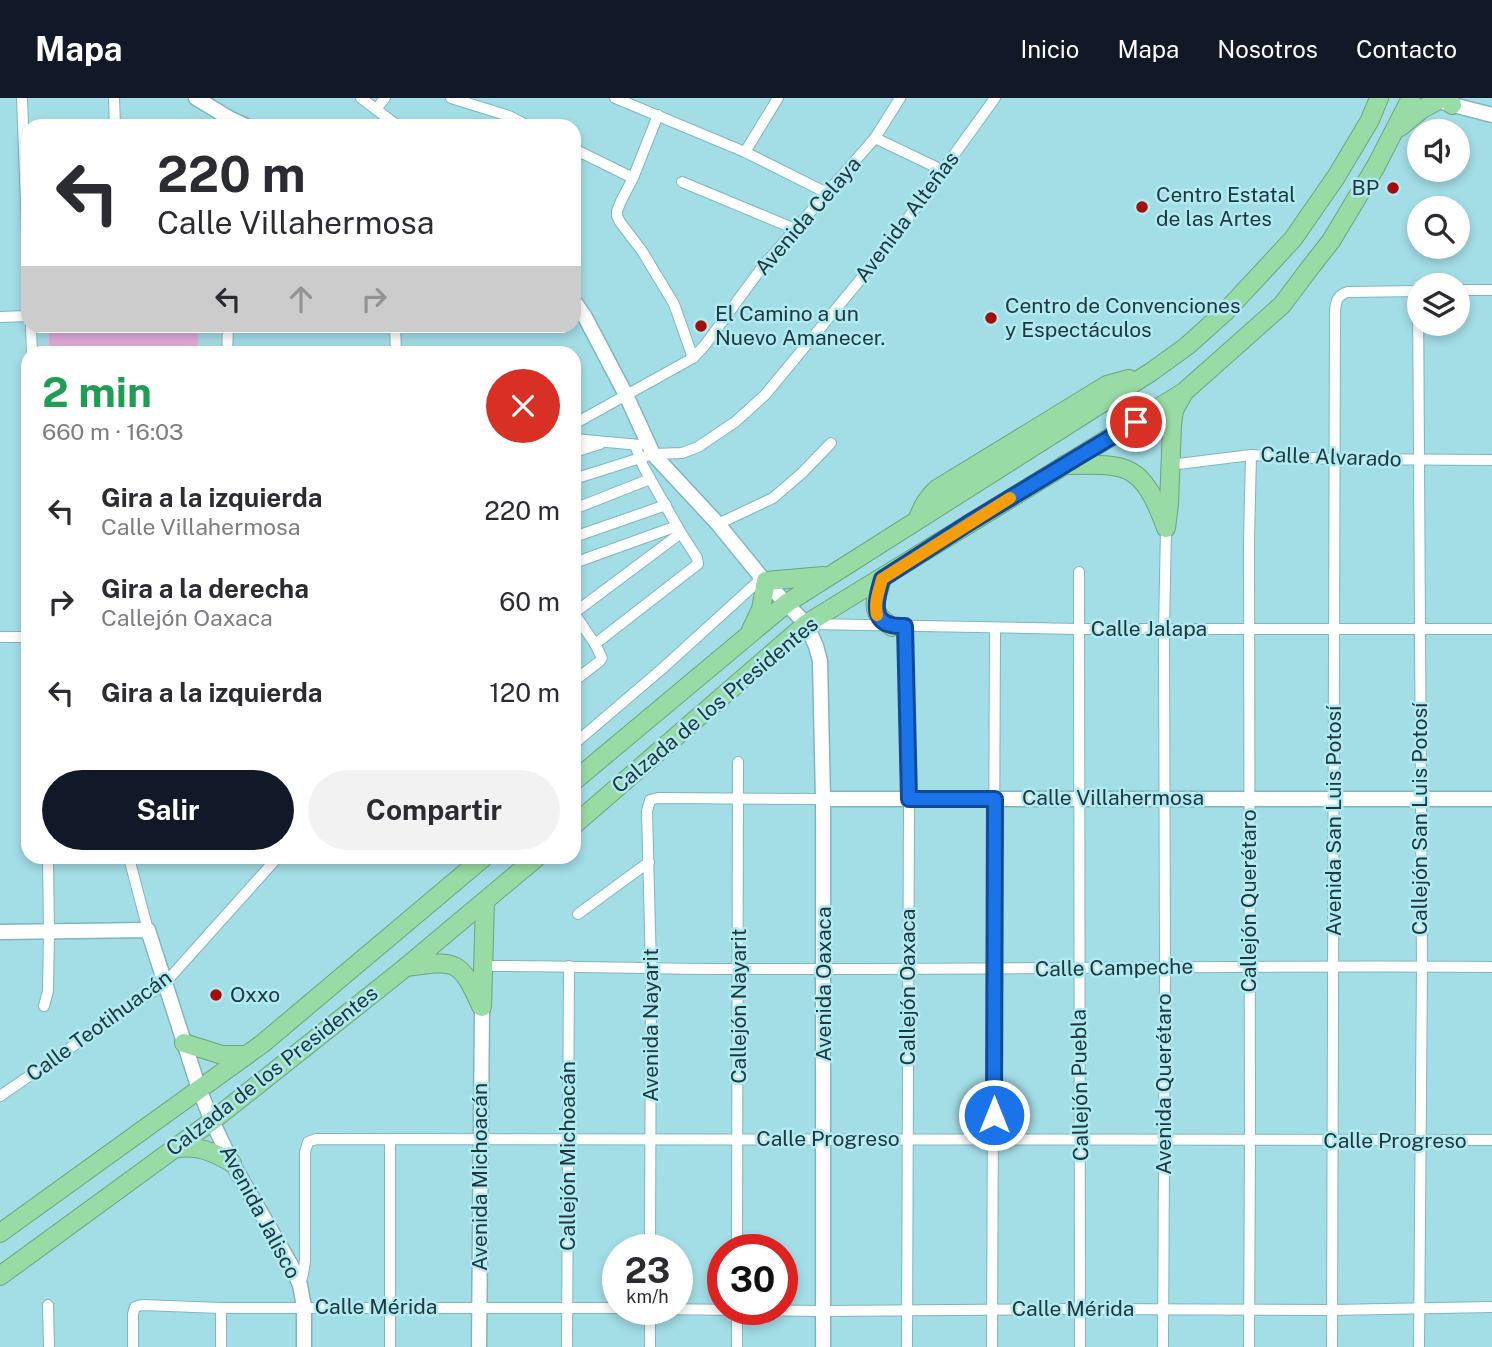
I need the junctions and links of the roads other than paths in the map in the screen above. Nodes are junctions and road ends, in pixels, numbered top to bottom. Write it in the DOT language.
graph roads {
  1 [pos="22,98"];
  2 [pos="114,98"];
  3 [pos="196,98"];
  4 [pos="362,98"];
  5 [pos="385,98"];
  6 [pos="451,98"];
  7 [pos="778,98"];
  8 [pos="900,98"];
  9 [pos="995,98"];
  10 [pos="1365,98"];
  11 [pos="1379,98"];
  12 [pos="1411,98"];
  13 [pos="620,99"];
  14 [pos="1442,101"];
  15 [pos="377,108"];
  16 [pos="658,115"];
  17 [pos="1492,115"];
  18 [pos="23,119"];
  19 [pos="115,119"];
  20 [pos="231,119"];
  21 [pos="390,119"];
  22 [pos="505,119"];
  23 [pos="1370,120"];
  24 [pos="1394,131"];
  25 [pos="875,138"];
  26 [pos="581,152"];
  27 [pos="745,152"];
  28 [pos="942,170"];
  29 [pos="633,178"];
  30 [pos="682,182"];
  31 [pos="827,194"];
  32 [pos="795,229"];
  33 [pos="1470,290"];
  34 [pos="1492,290"];
  35 [pos="1407,291"];
  36 [pos="581,311"];
  37 [pos="21,316"];
  38 [pos="0,317"];
  39 [pos="1418,336"];
  40 [pos="693,358"];
  41 [pos="1184,392"];
  42 [pos="626,395"];
  43 [pos="581,420"];
  44 [pos="581,440"];
  45 [pos="603,443"];
  46 [pos="831,443"];
  47 [pos="581,450"];
  48 [pos="644,451"];
  49 [pos="1251,455"];
  50 [pos="1334,459"];
  51 [pos="1419,460"];
  52 [pos="1492,460"];
  53 [pos="1064,465"];
  54 [pos="1170,465"];
  55 [pos="581,476"];
  56 [pos="650,479"];
  57 [pos="666,505"];
  58 [pos="581,506"];
  59 [pos="718,524"];
  60 [pos="1166,528"];
  61 [pos="679,530"];
  62 [pos="581,535"];
  63 [pos="581,561"];
  64 [pos="1079,572"];
  65 [pos="830,575"];
  66 [pos="764,579"];
  67 [pos="882,579"];
  68 [pos="787,603"];
  69 [pos="581,607"];
  70 [pos="581,623"];
  71 [pos="806,624"];
  72 [pos="898,627"];
  73 [pos="1420,627"];
  74 [pos="995,628"];
  75 [pos="1334,628"];
  76 [pos="1079,629"];
  77 [pos="1249,629"];
  78 [pos="1492,629"];
  79 [pos="1164,630"];
  80 [pos="749,633"];
  81 [pos="0,637"];
  82 [pos="21,637"];
  83 [pos="595,644"];
  84 [pos="581,676"];
  85 [pos="581,738"];
  86 [pos="738,762"];
  87 [pos="581,774"];
  88 [pos="1164,798"];
  89 [pos="1249,798"];
  90 [pos="1420,798"];
  91 [pos="739,799"];
  92 [pos="823,799"];
  93 [pos="909,799"];
  94 [pos="995,799"];
  95 [pos="1079,799"];
  96 [pos="1334,799"];
  97 [pos="1492,799"];
  98 [pos="650,800"];
  99 [pos="581,819"];
  100 [pos="649,862"];
  101 [pos="48,864"];
  102 [pos="131,864"];
  103 [pos="273,864"];
  104 [pos="476,864"];
  105 [pos="529,864"];
  106 [pos="485,901"];
  107 [pos="578,914"];
  108 [pos="148,930"];
  109 [pos="0,932"];
  110 [pos="49,932"];
  111 [pos="484,966"];
  112 [pos="569,966"];
  113 [pos="1165,966"];
  114 [pos="1333,966"];
  115 [pos="407,967"];
  116 [pos="1250,967"];
  117 [pos="1422,967"];
  118 [pos="1492,967"];
  119 [pos="1078,968"];
  120 [pos="651,969"];
  121 [pos="739,969"];
  122 [pos="824,969"];
  123 [pos="909,969"];
  124 [pos="995,969"];
  125 [pos="165,983"];
  126 [pos="44,1006"];
  127 [pos="482,1007"];
  128 [pos="184,1043"];
  129 [pos="247,1055"];
  130 [pos="199,1089"];
  131 [pos="0,1096"];
  132 [pos="212,1121"];
  133 [pos="651,1138"];
  134 [pos="480,1139"];
  135 [pos="569,1139"];
  136 [pos="739,1139"];
  137 [pos="824,1139"];
  138 [pos="908,1139"];
  139 [pos="1081,1139"];
  140 [pos="1164,1139"];
  141 [pos="1250,1139"];
  142 [pos="390,1140"];
  143 [pos="994,1140"];
  144 [pos="1492,1140"];
  145 [pos="1334,1141"];
  146 [pos="1420,1141"];
  147 [pos="171,1150"];
  148 [pos="232,1163"];
  149 [pos="0,1233"];
  150 [pos="650,1234"];
  151 [pos="737,1234"];
  152 [pos="0,1276"];
  153 [pos="300,1285"];
  154 [pos="48,1305"];
  155 [pos="304,1307"];
  156 [pos="480,1307"];
  157 [pos="1492,1307"];
  158 [pos="221,1308"];
  159 [pos="390,1308"];
  160 [pos="567,1308"];
  161 [pos="602,1308"];
  162 [pos="1419,1308"];
  163 [pos="1081,1309"];
  164 [pos="1163,1309"];
  165 [pos="1249,1309"];
  166 [pos="906,1310"];
  167 [pos="993,1310"];
  168 [pos="1332,1310"];
  169 [pos="798,1311"];
  170 [pos="823,1311"];
  171 [pos="651,1325"];
  172 [pos="737,1325"];
  173 [pos="49,1347"];
  174 [pos="133,1347"];
  175 [pos="221,1347"];
  176 [pos="304,1347"];
  177 [pos="390,1347"];
  178 [pos="479,1347"];
  179 [pos="568,1347"];
  180 [pos="650,1347"];
  181 [pos="737,1347"];
  182 [pos="823,1347"];
  183 [pos="907,1347"];
  184 [pos="992,1347"];
  185 [pos="1080,1347"];
  186 [pos="1163,1347"];
  187 [pos="1249,1347"];
  188 [pos="1332,1347"];
  189 [pos="1419,1347"];
  1 -- 18 [label="street"];
  2 -- 19 [label="street"];
  3 -- 20 [label="street"];
  4 -- 15 [label="street"];
  5 -- 15 [label="street"];
  6 -- 22 [label="street"];
  7 -- 27 [label="street"];
  8 -- 25 [label="street, Avenida Celaya"];
  9 -- 28 [label="street, Avenida Alteñas"];
  10 -- 23 [label="highway"];
  11 -- 23 [label="highway, Calzada de los Presidentes"];
  12 -- 24 [label="highway, Calzada de los Presidentes"];
  13 -- 16 [label="street"];
  14 -- 17 [label="street"];
  14 -- 24 [label="highway"];
  15 -- 21 [label="street"];
  16 -- 27 [label="street"];
  16 -- 29 [label="street"];
  23 -- 65 [label="highway, Calzada de los Presidentes"];
  24 -- 41 [label="highway, Calzada de los Presidentes"];
  25 -- 28 [label="street"];
  25 -- 31 [label="street, Avenida Celaya"];
  26 -- 29 [label="street"];
  27 -- 31 [label="street"];
  28 -- 48 [label="street, Avenida Alteñas"];
  29 -- 40 [label="street"];
  30 -- 32 [label="street"];
  31 -- 32 [label="street, Avenida Celaya"];
  32 -- 40 [label="street, Avenida Celaya"];
  33 -- 34 [label="street"];
  35 -- 50 [label="street, Avenida San Luis Potosí"];
  36 -- 42 [label="street"];
  37 -- 38 [label="street"];
  39 -- 51 [label="street, Callejón San Luis Potosí"];
  40 -- 42 [label="street, Avenida Celaya"];
  41 -- 53 [label="highway, Calzada de los Presidentes"];
  41 -- 54 [label="highway"];
  42 -- 43 [label="street, Avenida Celaya"];
  42 -- 48 [label="street"];
  44 -- 45 [label="street"];
  45 -- 47 [label="street"];
  45 -- 48 [label="street"];
  46 -- 59 [label="street"];
  48 -- 55 [label="street"];
  48 -- 56 [label="street"];
  48 -- 59 [label="street"];
  49 -- 50 [label="street, Calle Alvarado"];
  49 -- 54 [label="street, Calle Alvarado"];
  49 -- 77 [label="street, Callejón Querétaro"];
  50 -- 51 [label="street, Calle Alvarado"];
  50 -- 75 [label="street, Avenida San Luis Potosí"];
  51 -- 52 [label="street, Calle Alvarado"];
  51 -- 73 [label="street, Callejón San Luis Potosí"];
  53 -- 60 [label="highway"];
  53 -- 67 [label="highway, Calzada de los Presidentes"];
  54 -- 60 [label="highway"];
  56 -- 57 [label="street"];
  56 -- 58 [label="street"];
  57 -- 61 [label="street"];
  57 -- 62 [label="street"];
  59 -- 66 [label="street"];
  60 -- 79 [label="street, Avenida Querétaro"];
  61 -- 63 [label="street"];
  61 -- 69 [label="street"];
  61 -- 83 [label="street"];
  64 -- 76 [label="street, Callejón Puebla"];
  65 -- 66 [label="highway"];
  65 -- 68 [label="highway, Calzada de los Presidentes"];
  66 -- 68 [label="street"];
  66 -- 80 [label="highway"];
  66 -- 85 [label="street"];
  67 -- 71 [label="highway, Calzada de los Presidentes"];
  67 -- 72 [label="highway"];
  68 -- 71 [label="street"];
  68 -- 80 [label="highway, Calzada de los Presidentes"];
  70 -- 83 [label="street"];
  71 -- 72 [label="street, Calle Jalapa"];
  71 -- 92 [label="street, Avenida Oaxaca"];
  71 -- 99 [label="highway, Calzada de los Presidentes"];
  72 -- 74 [label="street, Calle Jalapa"];
  72 -- 93 [label="street, Callejón Oaxaca"];
  73 -- 75 [label="street, Calle Jalapa"];
  73 -- 78 [label="street, Calle Jalapa"];
  73 -- 90 [label="street, Callejón San Luis Potosí"];
  74 -- 76 [label="street, Calle Jalapa"];
  74 -- 94 [label="street"];
  75 -- 77 [label="street, Calle Jalapa"];
  75 -- 96 [label="street, Avenida San Luis Potosí"];
  76 -- 79 [label="street, Calle Jalapa"];
  76 -- 95 [label="street, Callejón Puebla"];
  77 -- 79 [label="street, Calle Jalapa"];
  77 -- 89 [label="street, Callejón Querétaro"];
  79 -- 88 [label="street, Avenida Querétaro"];
  80 -- 87 [label="highway, Calzada de los Presidentes"];
  81 -- 82 [label="street"];
  83 -- 84 [label="street"];
  86 -- 91 [label="street, Callejón Nayarit"];
  88 -- 89 [label="street, Calle Villahermosa"];
  88 -- 95 [label="street, Calle Villahermosa"];
  88 -- 113 [label="street, Avenida Querétaro"];
  89 -- 96 [label="street, Calle Villahermosa"];
  89 -- 116 [label="street, Callejón Querétaro"];
  90 -- 96 [label="street, Calle Villahermosa"];
  90 -- 97 [label="street, Calle Villahermosa"];
  90 -- 117 [label="street, Callejón San Luis Potosí"];
  91 -- 92 [label="street, Calle Villahermosa"];
  91 -- 98 [label="street, Calle Villahermosa"];
  91 -- 121 [label="street, Callejón Nayarit"];
  92 -- 93 [label="street, Calle Villahermosa"];
  92 -- 122 [label="street, Avenida Oaxaca"];
  93 -- 94 [label="street, Calle Villahermosa"];
  93 -- 123 [label="street, Callejón Oaxaca"];
  94 -- 95 [label="street, Calle Villahermosa"];
  94 -- 124 [label="street"];
  95 -- 119 [label="street, Callejón Puebla"];
  96 -- 114 [label="street, Avenida San Luis Potosí"];
  98 -- 100 [label="street, Avenida Nayarit"];
  100 -- 107 [label="street"];
  100 -- 120 [label="street, Avenida Nayarit"];
  101 -- 110 [label="street"];
  102 -- 108 [label="street"];
  103 -- 125 [label="street, Calle Teotihuacán"];
  104 -- 129 [label="highway, Calzada de los Presidentes"];
  105 -- 106 [label="highway, Calzada de los Presidentes"];
  106 -- 111 [label="highway"];
  106 -- 115 [label="highway, Calzada de los Presidentes"];
  108 -- 110 [label="street"];
  108 -- 125 [label="street, Avenida Jalisco"];
  109 -- 110 [label="street"];
  110 -- 126 [label="street"];
  111 -- 112 [label="street, Calle Campeche"];
  111 -- 127 [label="highway"];
  112 -- 120 [label="street, Calle Campeche"];
  112 -- 135 [label="street, Callejón Michoacán"];
  113 -- 116 [label="street, Calle Campeche"];
  113 -- 119 [label="street, Calle Campeche"];
  113 -- 140 [label="street, Avenida Querétaro"];
  114 -- 116 [label="street, Calle Campeche"];
  114 -- 117 [label="street, Calle Campeche"];
  114 -- 145 [label="street, Avenida San Luis Potosí"];
  115 -- 127 [label="highway"];
  115 -- 132 [label="highway, Calzada de los Presidentes"];
  116 -- 141 [label="street, Callejón Querétaro"];
  117 -- 118 [label="street, Calle Campeche"];
  117 -- 146 [label="street, Callejón San Luis Potosí"];
  119 -- 124 [label="street, Calle Campeche"];
  119 -- 139 [label="street, Callejón Puebla"];
  120 -- 121 [label="street, Calle Campeche"];
  120 -- 133 [label="street, Avenida Nayarit"];
  121 -- 122 [label="street, Calle Campeche"];
  121 -- 136 [label="street, Callejón Nayarit"];
  122 -- 123 [label="street, Calle Campeche"];
  122 -- 137 [label="street, Avenida Oaxaca"];
  123 -- 124 [label="street, Calle Campeche"];
  123 -- 138 [label="street, Callejón Oaxaca"];
  124 -- 143 [label="street"];
  125 -- 128 [label="street, Avenida Jalisco"];
  125 -- 131 [label="street, Calle Teotihuacán"];
  127 -- 134 [label="street, Avenida Michoacán"];
  128 -- 129 [label="highway"];
  128 -- 130 [label="street, Avenida Jalisco"];
  129 -- 130 [label="highway, Calzada de los Presidentes"];
  130 -- 132 [label="street, Avenida Jalisco"];
  130 -- 149 [label="highway, Calzada de los Presidentes"];
  132 -- 147 [label="highway, Calzada de los Presidentes"];
  132 -- 148 [label="street, Avenida Jalisco"];
  133 -- 135 [label="street, Calle Progreso"];
  133 -- 136 [label="street, Calle Progreso"];
  133 -- 150 [label="street, Avenida Nayarit"];
  134 -- 135 [label="street, Calle Progreso"];
  134 -- 142 [label="street, Calle Progreso"];
  134 -- 156 [label="street, Avenida Michoacán"];
  135 -- 160 [label="street, Callejón Michoacán"];
  136 -- 137 [label="street, Calle Progreso"];
  136 -- 151 [label="street, Callejón Nayarit"];
  137 -- 138 [label="street, Calle Progreso"];
  137 -- 170 [label="street, Avenida Oaxaca"];
  138 -- 143 [label="street, Calle Progreso"];
  138 -- 166 [label="street, Callejón Oaxaca"];
  139 -- 140 [label="street, Calle Progreso"];
  139 -- 143 [label="street, Calle Progreso"];
  139 -- 163 [label="street, Callejón Puebla"];
  140 -- 141 [label="street, Calle Progreso"];
  140 -- 164 [label="street, Avenida Querétaro"];
  141 -- 145 [label="street, Calle Progreso"];
  141 -- 165 [label="street, Callejón Querétaro"];
  142 -- 153 [label="street, Calle Progreso"];
  142 -- 159 [label="street"];
  143 -- 167 [label="street"];
  144 -- 146 [label="street, Calle Progreso"];
  145 -- 146 [label="street, Calle Progreso"];
  145 -- 168 [label="street, Avenida San Luis Potosí"];
  146 -- 162 [label="street, Callejón San Luis Potosí"];
  147 -- 148 [label="highway"];
  147 -- 152 [label="highway, Calzada de los Presidentes"];
  148 -- 153 [label="street, Avenida Jalisco"];
  153 -- 155 [label="street, Avenida Jalisco"];
  154 -- 173 [label="street"];
  155 -- 158 [label="street, Calle Mérida"];
  155 -- 159 [label="street, Calle Mérida"];
  155 -- 176 [label="street, Avenida Jalisco"];
  156 -- 159 [label="street, Calle Mérida"];
  156 -- 160 [label="street, Calle Mérida"];
  156 -- 178 [label="street, Avenida Michoacán"];
  157 -- 162 [label="street, Calle Mérida"];
  158 -- 174 [label="street, Calle Mérida"];
  158 -- 175 [label="street"];
  159 -- 177 [label="street"];
  160 -- 161 [label="street, Calle Mérida"];
  160 -- 179 [label="street, Callejón Michoacán"];
  162 -- 168 [label="street, Calle Mérida"];
  162 -- 189 [label="street, Callejón San Luis Potosí"];
  163 -- 164 [label="street, Calle Mérida"];
  163 -- 167 [label="street, Calle Mérida"];
  163 -- 185 [label="street, Callejón Puebla"];
  164 -- 165 [label="street, Calle Mérida"];
  164 -- 186 [label="street, Avenida Querétaro"];
  165 -- 168 [label="street, Calle Mérida"];
  165 -- 187 [label="street, Callejón Querétaro"];
  166 -- 167 [label="street, Calle Mérida"];
  166 -- 170 [label="street, Calle Mérida"];
  166 -- 183 [label="street, Callejón Oaxaca"];
  167 -- 184 [label="street"];
  168 -- 188 [label="street, Avenida San Luis Potosí"];
  169 -- 170 [label="street, Calle Mérida"];
  170 -- 182 [label="street, Avenida Oaxaca"];
  171 -- 180 [label="street"];
  172 -- 181 [label="street"];
}
